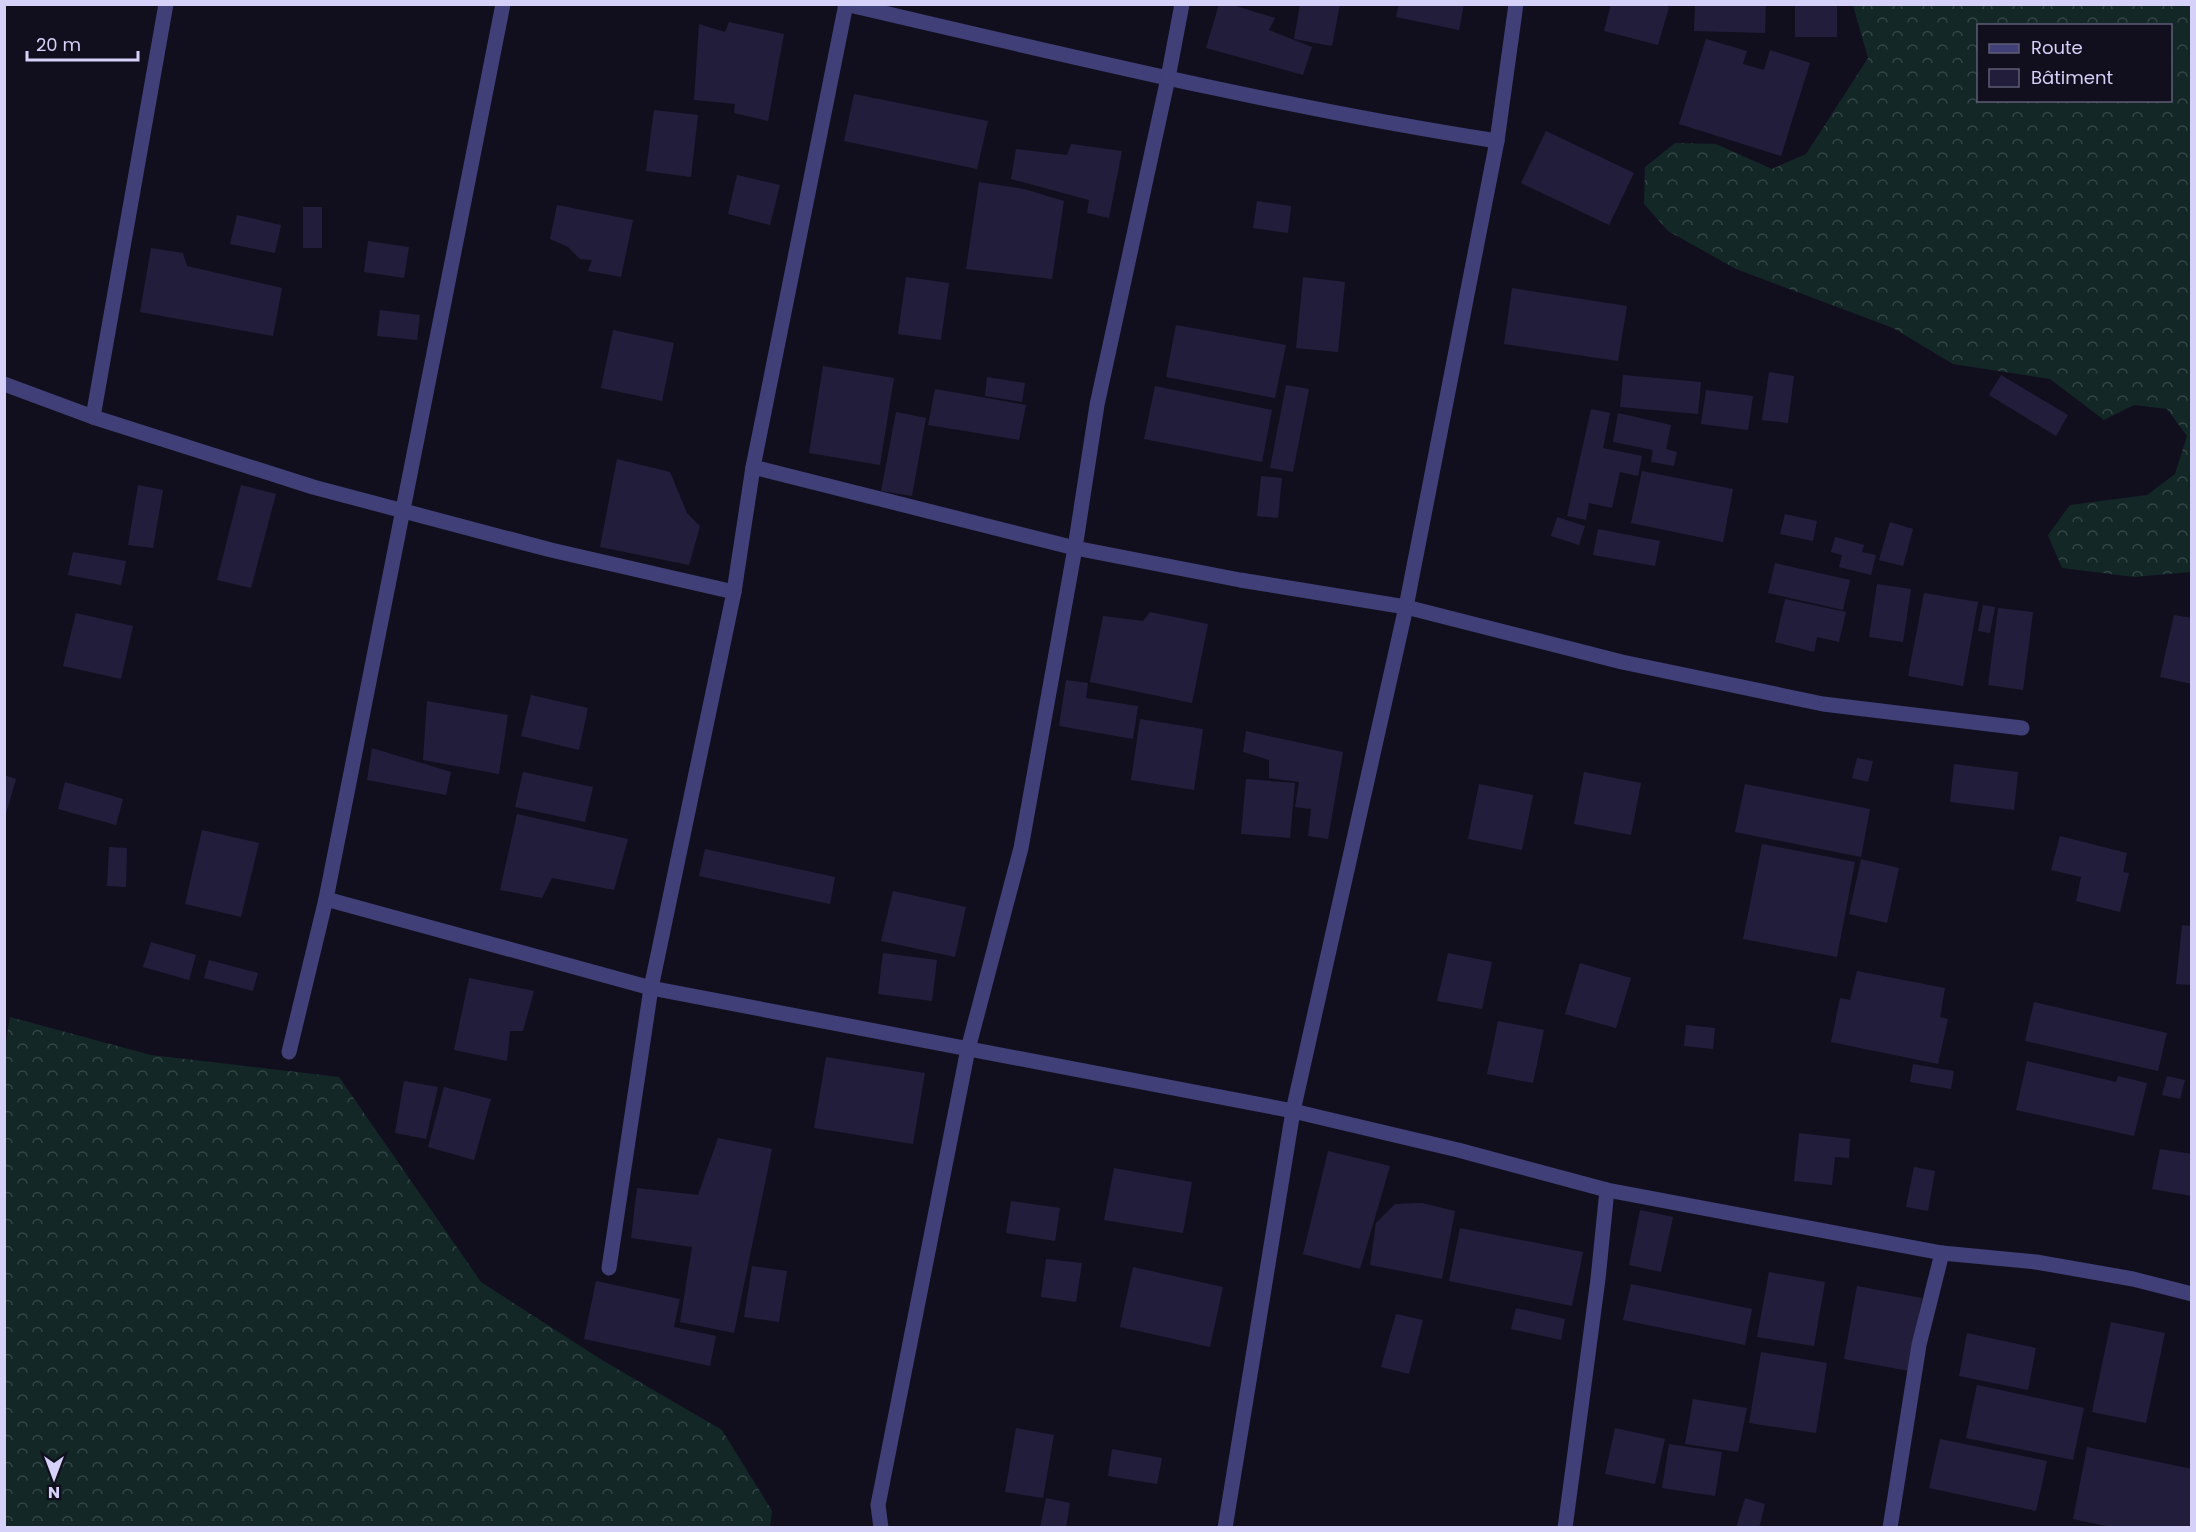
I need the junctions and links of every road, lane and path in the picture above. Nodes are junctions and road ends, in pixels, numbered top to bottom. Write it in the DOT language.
graph roads {
  1 [pos="166,4"];
  2 [pos="502,4"];
  3 [pos="1182,4"];
  4 [pos="1516,4"];
  5 [pos="846,5"];
  6 [pos="1168,78"];
  7 [pos="1497,141"];
  8 [pos="4,384"];
  9 [pos="93,417"];
  10 [pos="753,468"];
  11 [pos="404,512"];
  12 [pos="1075,548"];
  13 [pos="734,592"];
  14 [pos="1406,607"];
  15 [pos="2022,728"];
  16 [pos="326,899"];
  17 [pos="651,988"];
  18 [pos="968,1049"];
  19 [pos="289,1052"];
  20 [pos="1293,1111"];
  21 [pos="1607,1190"];
  22 [pos="1941,1253"];
  23 [pos="609,1268"];
  24 [pos="2192,1294"];
  25 [pos="882,1527"];
  26 [pos="1225,1527"];
  27 [pos="1565,1527"];
  28 [pos="1890,1527"];
  1 -- 9 [label="street"];
  2 -- 11 [label="street"];
  3 -- 6 [label="street"];
  4 -- 7 [label="street"];
  5 -- 6 [label="street"];
  5 -- 10 [label="street"];
  6 -- 7 [label="street"];
  6 -- 12 [label="street"];
  7 -- 14 [label="street"];
  8 -- 9 [label="street"];
  9 -- 11 [label="street"];
  10 -- 12 [label="street"];
  10 -- 13 [label="street"];
  11 -- 13 [label="street"];
  11 -- 16 [label="street"];
  12 -- 14 [label="street"];
  12 -- 18 [label="street"];
  13 -- 17 [label="street"];
  14 -- 15 [label="street"];
  14 -- 20 [label="street"];
  16 -- 17 [label="street"];
  16 -- 19 [label="street"];
  17 -- 18 [label="street"];
  17 -- 23 [label="street"];
  18 -- 20 [label="street"];
  18 -- 25 [label="street"];
  20 -- 21 [label="street"];
  20 -- 26 [label="street"];
  21 -- 22 [label="street"];
  21 -- 27 [label="street"];
  22 -- 24 [label="street"];
  22 -- 28 [label="street"];
}
